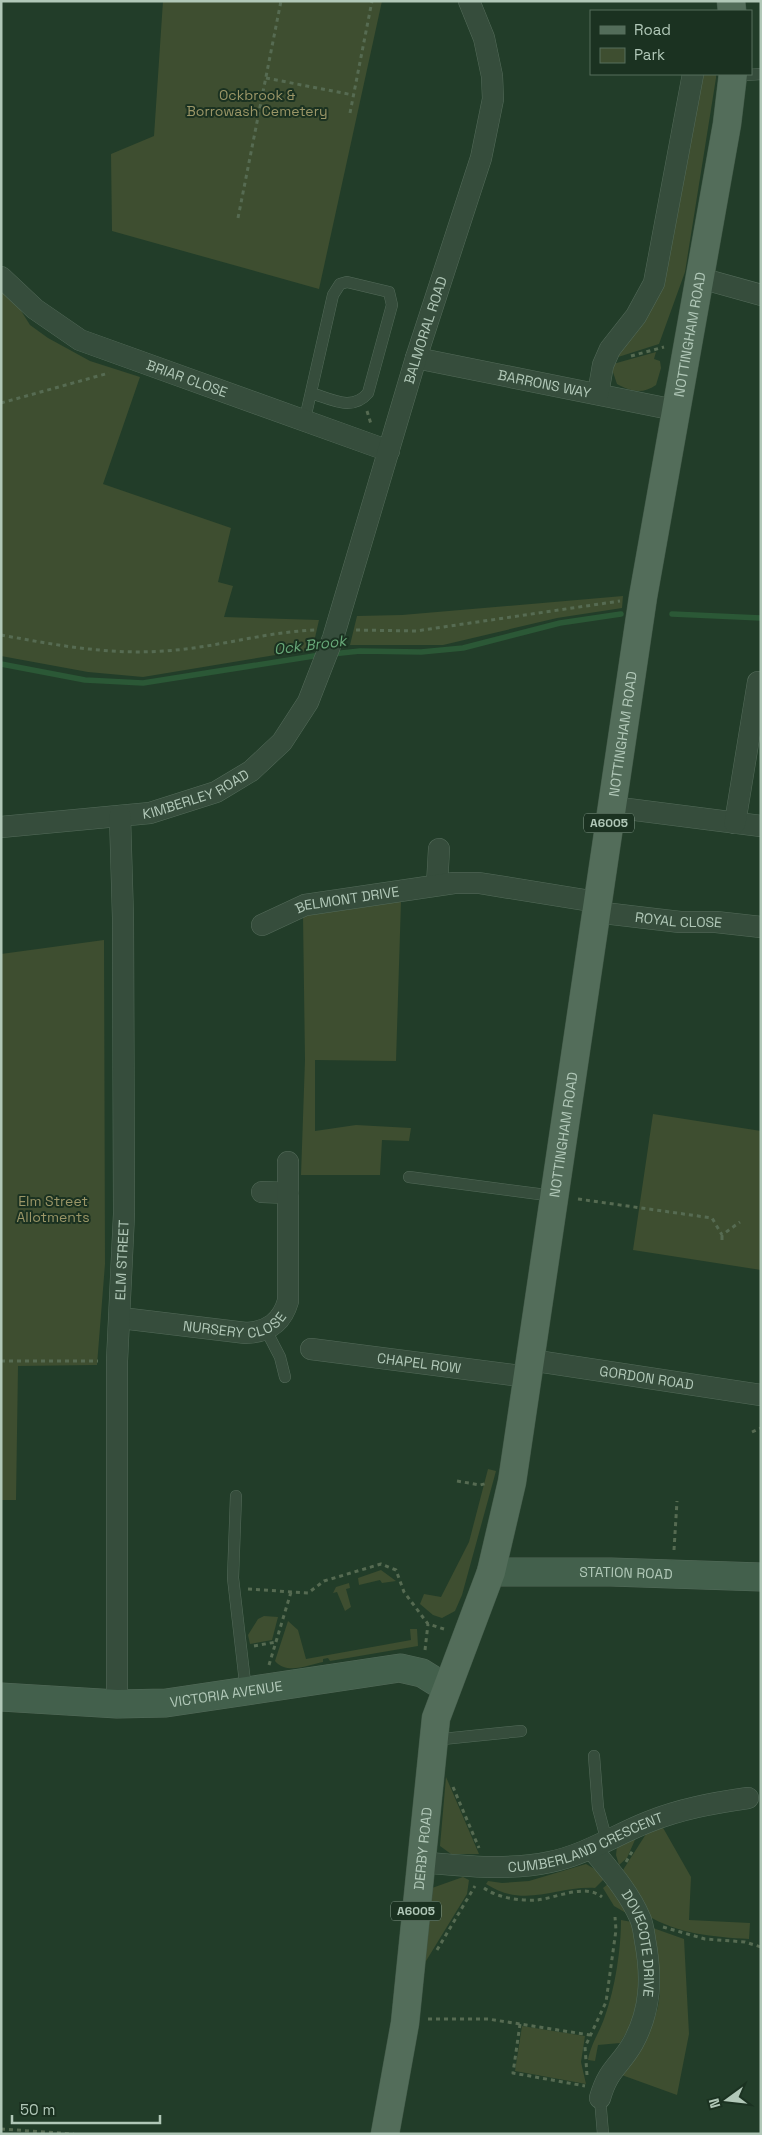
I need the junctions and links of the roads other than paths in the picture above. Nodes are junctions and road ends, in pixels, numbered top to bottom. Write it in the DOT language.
graph roads {
  1 [pos="469,1"];
  2 [pos="693,75"];
  3 [pos="733,75"];
  4 [pos="1,277"];
  5 [pos="700,278"];
  6 [pos="761,295"];
  7 [pos="416,358"];
  8 [pos="311,393"];
  9 [pos="598,394"];
  10 [pos="675,410"];
  11 [pos="304,423"];
  12 [pos="389,452"];
  13 [pos="323,665"];
  14 [pos="758,682"];
  15 [pos="612,807"];
  16 [pos="120,816"];
  17 [pos="735,823"];
  18 [pos="761,826"];
  19 [pos="1,827"];
  20 [pos="439,849"];
  21 [pos="437,885"];
  22 [pos="596,907"];
  23 [pos="262,926"];
  24 [pos="761,927"];
  25 [pos="288,1162"];
  26 [pos="409,1177"];
  27 [pos="262,1192"];
  28 [pos="288,1193"];
  29 [pos="554,1196"];
  30 [pos="121,1318"];
  31 [pos="266,1330"];
  32 [pos="311,1349"];
  33 [pos="529,1369"];
  34 [pos="285,1377"];
  35 [pos="761,1395"];
  36 [pos="236,1496"];
  37 [pos="491,1572"];
  38 [pos="761,1577"];
  39 [pos="446,1688"];
  40 [pos="254,1691"];
  41 [pos="1,1697"];
  42 [pos="116,1704"];
  43 [pos="521,1731"];
  44 [pos="433,1740"];
  45 [pos="594,1756"];
  46 [pos="748,1798"];
  47 [pos="599,1845"];
  48 [pos="421,1862"];
  49 [pos="600,2098"];
  50 [pos="385,2134"];
  51 [pos="603,2134"];
  1 -- 7 [label="street, BALMORAL ROAD"];
  2 -- 9 [label="street"];
  3 -- 5 [label="main road, NOTTINGHAM ROAD / A6005"];
  4 -- 11 [label="street, BRIAR CLOSE"];
  5 -- 6 [label="street"];
  5 -- 10 [label="main road, NOTTINGHAM ROAD / A6005"];
  7 -- 9 [label="street, BARRONS WAY"];
  7 -- 12 [label="street, BALMORAL ROAD"];
  8 -- 8 [label="lane"];
  8 -- 11 [label="lane"];
  9 -- 10 [label="street, BARRONS WAY"];
  10 -- 15 [label="main road, NOTTINGHAM ROAD / A6005"];
  11 -- 12 [label="street, BRIAR CLOSE"];
  12 -- 13 [label="street, BALMORAL ROAD"];
  13 -- 16 [label="street, KIMBERLEY ROAD"];
  14 -- 17 [label="street"];
  15 -- 17 [label="street"];
  15 -- 22 [label="main road, NOTTINGHAM ROAD / A6005"];
  16 -- 19 [label="street, KIMBERLEY ROAD"];
  16 -- 30 [label="street, ELM STREET"];
  17 -- 18 [label="street"];
  20 -- 21 [label="street"];
  21 -- 22 [label="street, BELMONT DRIVE"];
  21 -- 23 [label="street, BELMONT DRIVE"];
  22 -- 24 [label="street, ROYAL CLOSE"];
  22 -- 29 [label="main road, NOTTINGHAM ROAD / A6005"];
  25 -- 28 [label="street, NURSERY CLOSE"];
  26 -- 29 [label="lane"];
  27 -- 28 [label="street"];
  28 -- 31 [label="street, NURSERY CLOSE"];
  29 -- 33 [label="main road, NOTTINGHAM ROAD / A6005"];
  30 -- 31 [label="street, NURSERY CLOSE"];
  30 -- 42 [label="street, ELM STREET"];
  31 -- 34 [label="lane"];
  32 -- 33 [label="street, CHAPEL ROW"];
  33 -- 35 [label="street, GORDON ROAD"];
  33 -- 37 [label="main road, NOTTINGHAM ROAD / A6005"];
  36 -- 40 [label="lane"];
  37 -- 38 [label="street, STATION ROAD"];
  37 -- 39 [label="main road, DERBY ROAD / A6005"];
  39 -- 40 [label="street, VICTORIA AVENUE"];
  39 -- 44 [label="main road, DERBY ROAD / A6005"];
  40 -- 42 [label="street, VICTORIA AVENUE"];
  41 -- 42 [label="street, VICTORIA AVENUE"];
  43 -- 44 [label="lane"];
  44 -- 48 [label="main road, DERBY ROAD / A6005"];
  45 -- 47 [label="lane"];
  46 -- 47 [label="street, CUMBERLAND CRESCENT"];
  47 -- 48 [label="street, CUMBERLAND CRESCENT"];
  47 -- 49 [label="street, DOVECOTE DRIVE"];
  48 -- 50 [label="main road, DERBY ROAD / A6005"];
  49 -- 51 [label="lane"];
}
